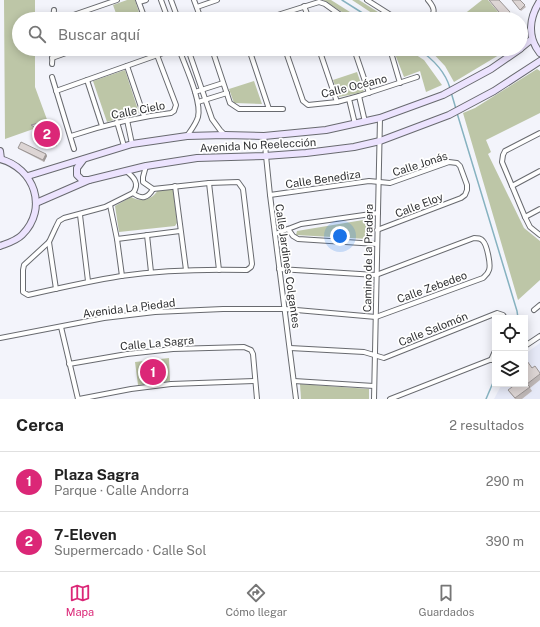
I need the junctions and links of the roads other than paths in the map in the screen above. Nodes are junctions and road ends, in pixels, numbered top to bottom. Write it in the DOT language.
graph roads {
  1 [pos="117,0"];
  2 [pos="146,0"];
  3 [pos="161,0"];
  4 [pos="171,0"];
  5 [pos="194,0"];
  6 [pos="217,0"];
  7 [pos="367,0"];
  8 [pos="428,0"];
  9 [pos="138,1"];
  10 [pos="540,2"];
  11 [pos="304,6"];
  12 [pos="197,7"];
  13 [pos="82,12"];
  14 [pos="142,12"];
  15 [pos="165,12"];
  16 [pos="175,12"];
  17 [pos="199,12"];
  18 [pos="289,12"];
  19 [pos="306,12"];
  20 [pos="336,12"];
  21 [pos="386,12"];
  22 [pos="434,12"];
  23 [pos="532,39"];
  24 [pos="528,42"];
  25 [pos="540,53"];
  26 [pos="58,56"];
  27 [pos="152,56"];
  28 [pos="158,56"];
  29 [pos="182,56"];
  30 [pos="190,56"];
  31 [pos="214,56"];
  32 [pos="250,56"];
  33 [pos="288,56"];
  34 [pos="321,56"];
  35 [pos="356,56"];
  36 [pos="392,56"];
  37 [pos="509,56"];
  38 [pos="52,58"];
  39 [pos="540,61"];
  40 [pos="52,64"];
  41 [pos="127,66"];
  42 [pos="52,76"];
  43 [pos="417,77"];
  44 [pos="87,80"];
  45 [pos="223,82"];
  46 [pos="400,83"];
  47 [pos="202,90"];
  48 [pos="56,91"];
  49 [pos="195,92"];
  50 [pos="227,93"];
  51 [pos="369,93"];
  52 [pos="359,96"];
  53 [pos="348,99"];
  54 [pos="206,100"];
  55 [pos="198,102"];
  56 [pos="337,102"];
  57 [pos="269,109"];
  58 [pos="283,109"];
  59 [pos="144,116"];
  60 [pos="380,118"];
  61 [pos="127,120"];
  62 [pos="117,122"];
  63 [pos="365,122"];
  64 [pos="355,124"];
  65 [pos="102,126"];
  66 [pos="540,133"];
  67 [pos="225,135"];
  68 [pos="71,136"];
  69 [pos="187,136"];
  70 [pos="264,136"];
  71 [pos="380,141"];
  72 [pos="132,144"];
  73 [pos="124,146"];
  74 [pos="74,149"];
  75 [pos="0,151"];
  76 [pos="265,156"];
  77 [pos="1,159"];
  78 [pos="84,159"];
  79 [pos="146,166"];
  80 [pos="126,170"];
  81 [pos="540,171"];
  82 [pos="28,176"];
  83 [pos="89,180"];
  84 [pos="143,182"];
  85 [pos="379,182"];
  86 [pos="136,183"];
  87 [pos="209,183"];
  88 [pos="175,186"];
  89 [pos="512,186"];
  90 [pos="153,189"];
  91 [pos="133,193"];
  92 [pos="465,194"];
  93 [pos="270,195"];
  94 [pos="36,202"];
  95 [pos="110,205"];
  96 [pos="540,209"];
  97 [pos="378,213"];
  98 [pos="80,215"];
  99 [pos="525,217"];
  100 [pos="288,229"];
  101 [pos="378,230"];
  102 [pos="180,231"];
  103 [pos="275,234"];
  104 [pos="147,235"];
  105 [pos="540,235"];
  106 [pos="117,239"];
  107 [pos="49,242"];
  108 [pos="377,244"];
  109 [pos="0,246"];
  110 [pos="0,250"];
  111 [pos="279,269"];
  112 [pos="186,270"];
  113 [pos="219,270"];
  114 [pos="151,272"];
  115 [pos="376,275"];
  116 [pos="122,276"];
  117 [pos="88,282"];
  118 [pos="56,289"];
  119 [pos="540,305"];
  120 [pos="285,309"];
  121 [pos="534,310"];
  122 [pos="492,315"];
  123 [pos="492,315"];
  124 [pos="503,315"];
  125 [pos="376,317"];
  126 [pos="61,327"];
  127 [pos="540,336"];
  128 [pos="0,338"];
  129 [pos="528,344"];
  130 [pos="290,348"];
  131 [pos="375,355"];
  132 [pos="492,359"];
  133 [pos="69,364"];
  134 [pos="254,381"];
  135 [pos="294,381"];
  136 [pos="374,386"];
  137 [pos="78,399"];
  138 [pos="257,399"];
  139 [pos="296,399"];
  140 [pos="374,399"];
  141 [pos="390,399"];
  1 -- 13 [label="street"];
  2 -- 9 [label="street"];
  3 -- 15 [label="street"];
  4 -- 16 [label="street"];
  5 -- 12 [label="street"];
  6 -- 12 [label="street"];
  7 -- 21 [label="street"];
  8 -- 22 [label="street"];
  9 -- 14 [label="street"];
  10 -- 23 [label="main road"];
  11 -- 18 [label="street"];
  11 -- 19 [label="street"];
  11 -- 20 [label="street"];
  12 -- 17 [label="street"];
  23 -- 24 [label="main road, Avenida No Reelección"];
  23 -- 25 [label="main road"];
  26 -- 38 [label="street"];
  27 -- 41 [label="street"];
  28 -- 59 [label="street, Calle Cielo"];
  29 -- 49 [label="street"];
  30 -- 47 [label="street"];
  31 -- 45 [label="street"];
  32 -- 57 [label="street"];
  33 -- 56 [label="street, Calle Océano"];
  34 -- 56 [label="street"];
  35 -- 51 [label="street"];
  36 -- 46 [label="street"];
  37 -- 60 [label="main road, Avenida No Reelección"];
  38 -- 40 [label="street"];
  39 -- 71 [label="main road, Avenida No Reelección"];
  41 -- 44 [label="street"];
  41 -- 59 [label="street"];
  42 -- 48 [label="street"];
  43 -- 46 [label="street, Calle Océano"];
  44 -- 48 [label="street"];
  44 -- 65 [label="street"];
  45 -- 47 [label="street"];
  45 -- 50 [label="street"];
  46 -- 51 [label="street, Calle Océano"];
  47 -- 49 [label="street"];
  47 -- 54 [label="street"];
  48 -- 68 [label="street"];
  49 -- 55 [label="street"];
  50 -- 54 [label="street"];
  50 -- 57 [label="street"];
  51 -- 52 [label="street, Calle Océano"];
  52 -- 53 [label="street, Calle Océano"];
  52 -- 63 [label="street"];
  53 -- 56 [label="street, Calle Océano"];
  53 -- 64 [label="street"];
  54 -- 55 [label="street"];
  54 -- 67 [label="street"];
  55 -- 69 [label="street"];
  57 -- 58 [label="street"];
  59 -- 61 [label="street, Calle Cielo"];
  60 -- 63 [label="main road, Avenida No Reelección"];
  60 -- 71 [label="street, Camino de la Pradera"];
  61 -- 62 [label="street, Calle Cielo"];
  61 -- 72 [label="street"];
  62 -- 65 [label="street, Calle Cielo"];
  62 -- 73 [label="street"];
  63 -- 64 [label="main road, Avenida No Reelección"];
  64 -- 70 [label="main road, Avenida No Reelección"];
  65 -- 68 [label="street, Calle Cielo"];
  66 -- 89 [label="street"];
  67 -- 69 [label="main road, Avenida No Reelección"];
  67 -- 70 [label="main road, Avenida No Reelección"];
  68 -- 74 [label="street"];
  69 -- 72 [label="main road, Avenida No Reelección"];
  70 -- 76 [label="street, Calle Jardines Colgantes"];
  71 -- 76 [label="main road, Avenida No Reelección"];
  71 -- 85 [label="street, Camino de la Pradera"];
  72 -- 73 [label="main road, Avenida No Reelección"];
  73 -- 78 [label="main road, Avenida No Reelección"];
  75 -- 77 [label="main road"];
  76 -- 79 [label="main road, Avenida No Reelección"];
  76 -- 93 [label="street, Calle Jardines Colgantes"];
  77 -- 82 [label="main road"];
  78 -- 82 [label="main road, Avenida No Reelección"];
  78 -- 83 [label="main road"];
  79 -- 80 [label="main road, Avenida No Reelección"];
  79 -- 84 [label="street"];
  80 -- 83 [label="main road, Avenida No Reelección"];
  80 -- 86 [label="street"];
  81 -- 89 [label="street"];
  82 -- 94 [label="main road"];
  83 -- 94 [label="main road, Avenida No Reelección"];
  84 -- 86 [label="street"];
  84 -- 90 [label="street"];
  85 -- 92 [label="street, Calle Jonás"];
  85 -- 93 [label="street, Calle Benediza"];
  85 -- 97 [label="street, Camino de la Pradera"];
  86 -- 91 [label="street"];
  87 -- 88 [label="street"];
  87 -- 113 [label="street"];
  87 -- 113 [label="street"];
  88 -- 90 [label="street"];
  88 -- 102 [label="street"];
  89 -- 99 [label="street"];
  90 -- 91 [label="street"];
  91 -- 95 [label="street"];
  92 -- 101 [label="street, Calle Eloy"];
  93 -- 103 [label="street, Calle Jardines Colgantes"];
  94 -- 109 [label="main road"];
  95 -- 98 [label="street"];
  95 -- 106 [label="street"];
  96 -- 99 [label="street"];
  97 -- 100 [label="street"];
  97 -- 101 [label="street, Camino de la Pradera"];
  98 -- 107 [label="street"];
  98 -- 117 [label="street"];
  99 -- 105 [label="street"];
  100 -- 103 [label="street"];
  100 -- 108 [label="street"];
  101 -- 108 [label="street, Camino de la Pradera"];
  102 -- 104 [label="street"];
  102 -- 112 [label="street"];
  103 -- 111 [label="street, Calle Jardines Colgantes"];
  104 -- 106 [label="street"];
  104 -- 114 [label="street"];
  106 -- 116 [label="street"];
  107 -- 118 [label="street"];
  107 -- 118 [label="street"];
  108 -- 115 [label="street, Camino de la Pradera"];
  109 -- 110 [label="main road"];
  111 -- 115 [label="street"];
  111 -- 120 [label="street, Calle Jardines Colgantes"];
  112 -- 113 [label="street"];
  112 -- 114 [label="street"];
  114 -- 116 [label="street"];
  115 -- 125 [label="street, Camino de la Pradera"];
  115 -- 125 [label="street, Calle Zebedeo"];
  116 -- 117 [label="street"];
  117 -- 118 [label="street"];
  119 -- 121 [label="street"];
  120 -- 125 [label="street, Avenida La Piedad"];
  120 -- 126 [label="street, Avenida La Piedad"];
  120 -- 130 [label="street, Calle Jardines Colgantes"];
  122 -- 124 [label="street, Calle Salomón"];
  123 -- 131 [label="street, Calle Salomón"];
  125 -- 131 [label="street, Camino de la Pradera"];
  126 -- 128 [label="street, Avenida La Piedad"];
  126 -- 133 [label="street"];
  127 -- 129 [label="street"];
  130 -- 131 [label="street, Calle Salomón"];
  130 -- 135 [label="street, Calle Jardines Colgantes"];
  131 -- 136 [label="street, Camino de la Pradera"];
  132 -- 141 [label="street"];
  133 -- 134 [label="street, Calle La Sagra"];
  133 -- 137 [label="street"];
  134 -- 137 [label="street"];
  134 -- 138 [label="street"];
  135 -- 136 [label="street"];
  135 -- 139 [label="street, Calle Jardines Colgantes"];
  136 -- 140 [label="street, Camino de la Pradera"];
}
